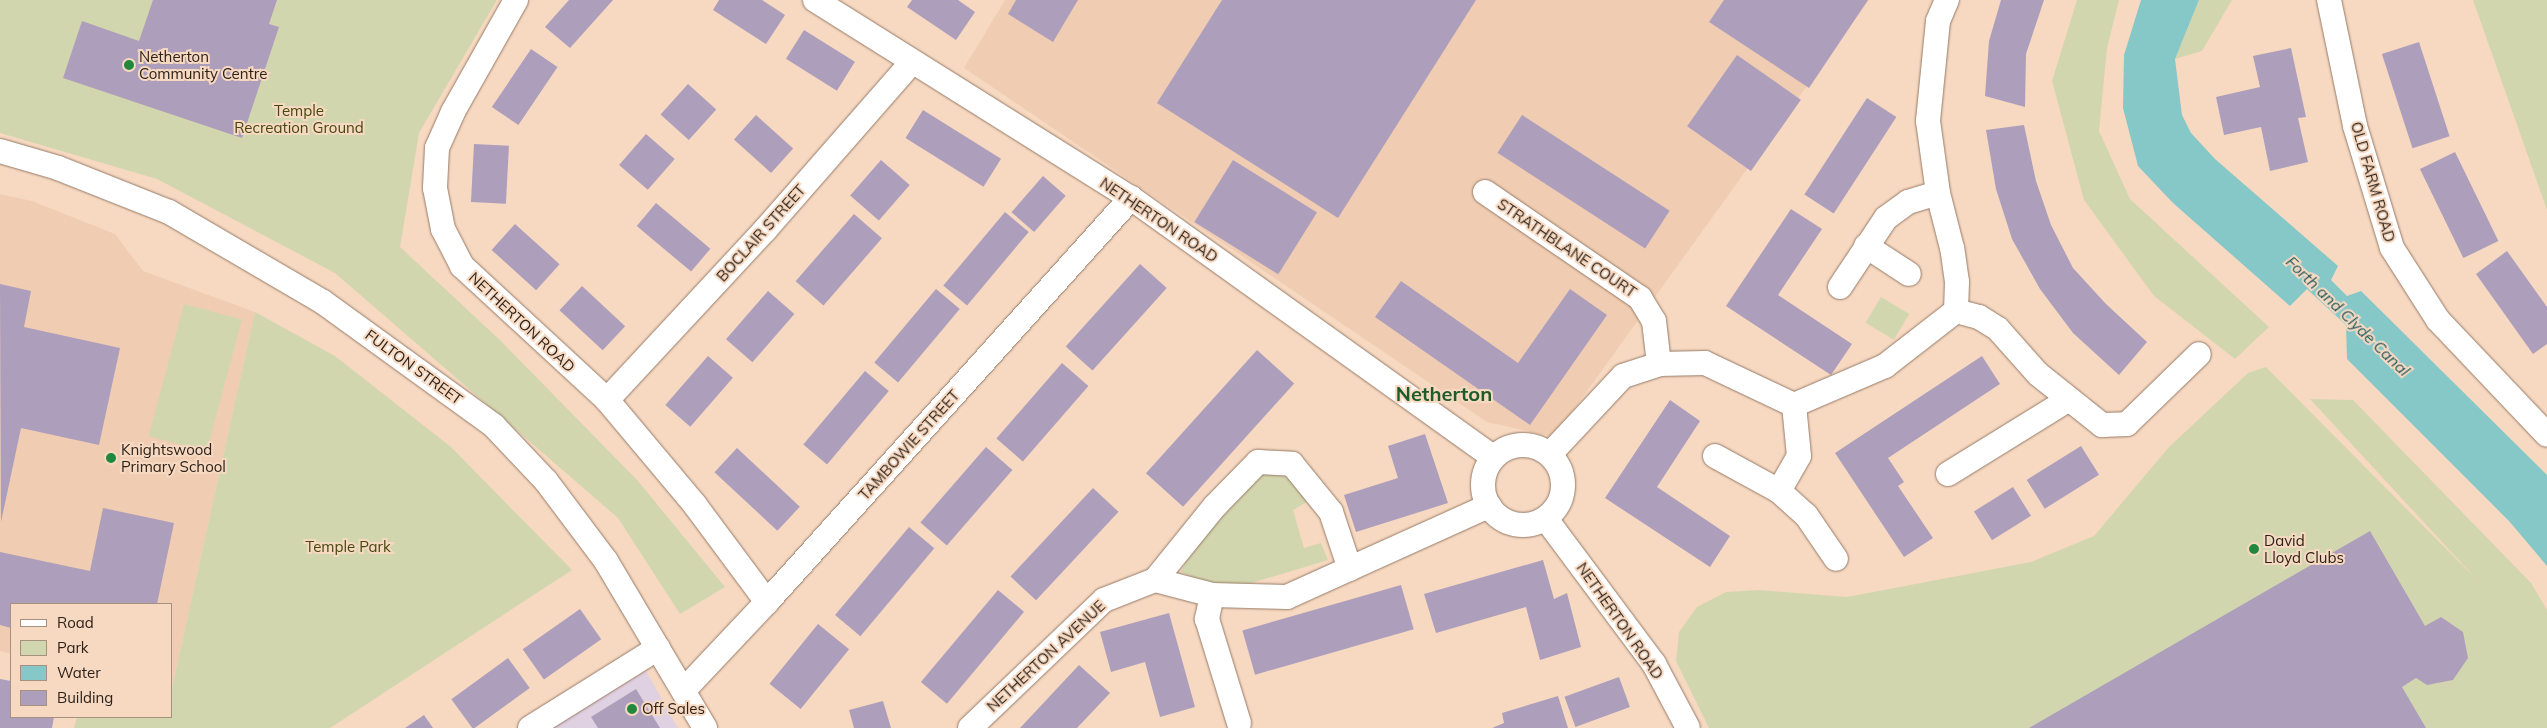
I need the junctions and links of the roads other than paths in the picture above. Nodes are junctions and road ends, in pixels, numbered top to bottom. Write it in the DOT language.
graph roads {
  1 [pos="516,0"];
  2 [pos="814,0"];
  3 [pos="1947,0"];
  4 [pos="2329,0"];
  5 [pos="911,63"];
  6 [pos="0,151"];
  7 [pos="1485,192"];
  8 [pos="1938,193"];
  9 [pos="1131,198"];
  10 [pos="1866,246"];
  11 [pos="1909,274"];
  12 [pos="1840,287"];
  13 [pos="1956,311"];
  14 [pos="2199,354"];
  15 [pos="1659,364"];
  16 [pos="607,400"];
  17 [pos="2068,400"];
  18 [pos="1794,405"];
  19 [pos="2547,434"];
  20 [pos="1550,454"];
  21 [pos="1715,456"];
  22 [pos="1493,457"];
  23 [pos="1948,474"];
  24 [pos="1779,491"];
  25 [pos="1489,506"];
  26 [pos="1546,519"];
  27 [pos="1836,559"];
  28 [pos="1350,569"];
  29 [pos="1155,580"];
  30 [pos="1212,595"];
  31 [pos="767,602"];
  32 [pos="658,648"];
  33 [pos="684,690"];
  34 [pos="1239,723"];
  35 [pos="530,728"];
  36 [pos="705,728"];
  37 [pos="970,728"];
  38 [pos="1688,728"];
  1 -- 16 [label="street, NETHERTON ROAD"];
  2 -- 5 [label="street, NETHERTON ROAD"];
  3 -- 8 [label="street"];
  4 -- 19 [label="street, OLD FARM ROAD"];
  5 -- 9 [label="street, NETHERTON ROAD"];
  5 -- 16 [label="street, BOCLAIR STREET"];
  6 -- 32 [label="street, FULTON STREET"];
  7 -- 15 [label="street, STRATHBLANE COURT"];
  8 -- 10 [label="street"];
  8 -- 13 [label="street"];
  9 -- 22 [label="street, NETHERTON ROAD"];
  9 -- 31 [label="street, TAMBOWIE STREET"];
  10 -- 11 [label="street"];
  10 -- 12 [label="street"];
  13 -- 17 [label="street"];
  13 -- 18 [label="street"];
  14 -- 17 [label="street"];
  15 -- 18 [label="street"];
  15 -- 20 [label="street"];
  16 -- 31 [label="street, NETHERTON ROAD"];
  17 -- 23 [label="street"];
  18 -- 24 [label="street"];
  20 -- 22 [label="street"];
  20 -- 26 [label="street"];
  21 -- 24 [label="street"];
  22 -- 25 [label="street"];
  24 -- 27 [label="street"];
  25 -- 26 [label="street"];
  25 -- 28 [label="street"];
  26 -- 38 [label="street, NETHERTON ROAD"];
  28 -- 29 [label="street, NETHERTON AVENUE"];
  28 -- 30 [label="street"];
  29 -- 30 [label="street"];
  29 -- 37 [label="street, NETHERTON AVENUE"];
  30 -- 34 [label="street"];
  31 -- 33 [label="street, TAMBOWIE STREET"];
  32 -- 33 [label="street, FULTON STREET"];
  32 -- 35 [label="street"];
  33 -- 36 [label="street, FULTON STREET"];
}
